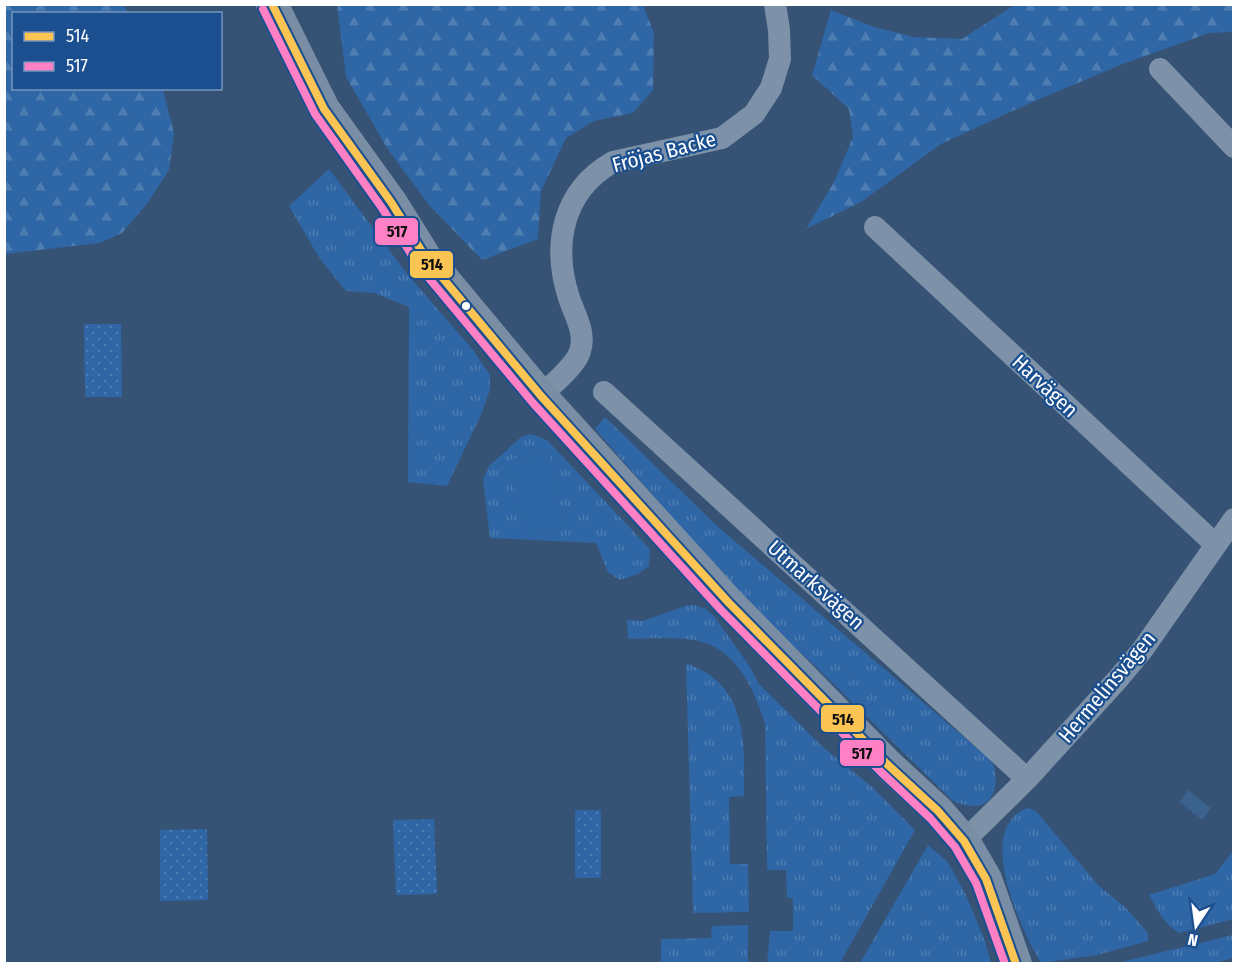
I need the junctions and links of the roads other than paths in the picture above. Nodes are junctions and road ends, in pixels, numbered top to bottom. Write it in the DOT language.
graph roads {
  1 [pos="272,4"];
  2 [pos="775,4"];
  3 [pos="1160,69"];
  4 [pos="1233,147"];
  5 [pos="875,227"];
  6 [pos="604,392"];
  7 [pos="541,396"];
  8 [pos="1233,519"];
  9 [pos="1216,545"];
  10 [pos="1027,778"];
  11 [pos="964,841"];
  12 [pos="1016,963"];
  1 -- 7 [label="street"];
  2 -- 7 [label="street, Fröjas Backe"];
  3 -- 4 [label="street"];
  5 -- 9 [label="street, Harvägen"];
  6 -- 10 [label="street, Utmarksvägen"];
  7 -- 11 [label="street"];
  8 -- 9 [label="street, Hermelinsvägen"];
  9 -- 10 [label="street, Hermelinsvägen"];
  10 -- 11 [label="street, Hermelinsvägen"];
  11 -- 12 [label="street"];
}
